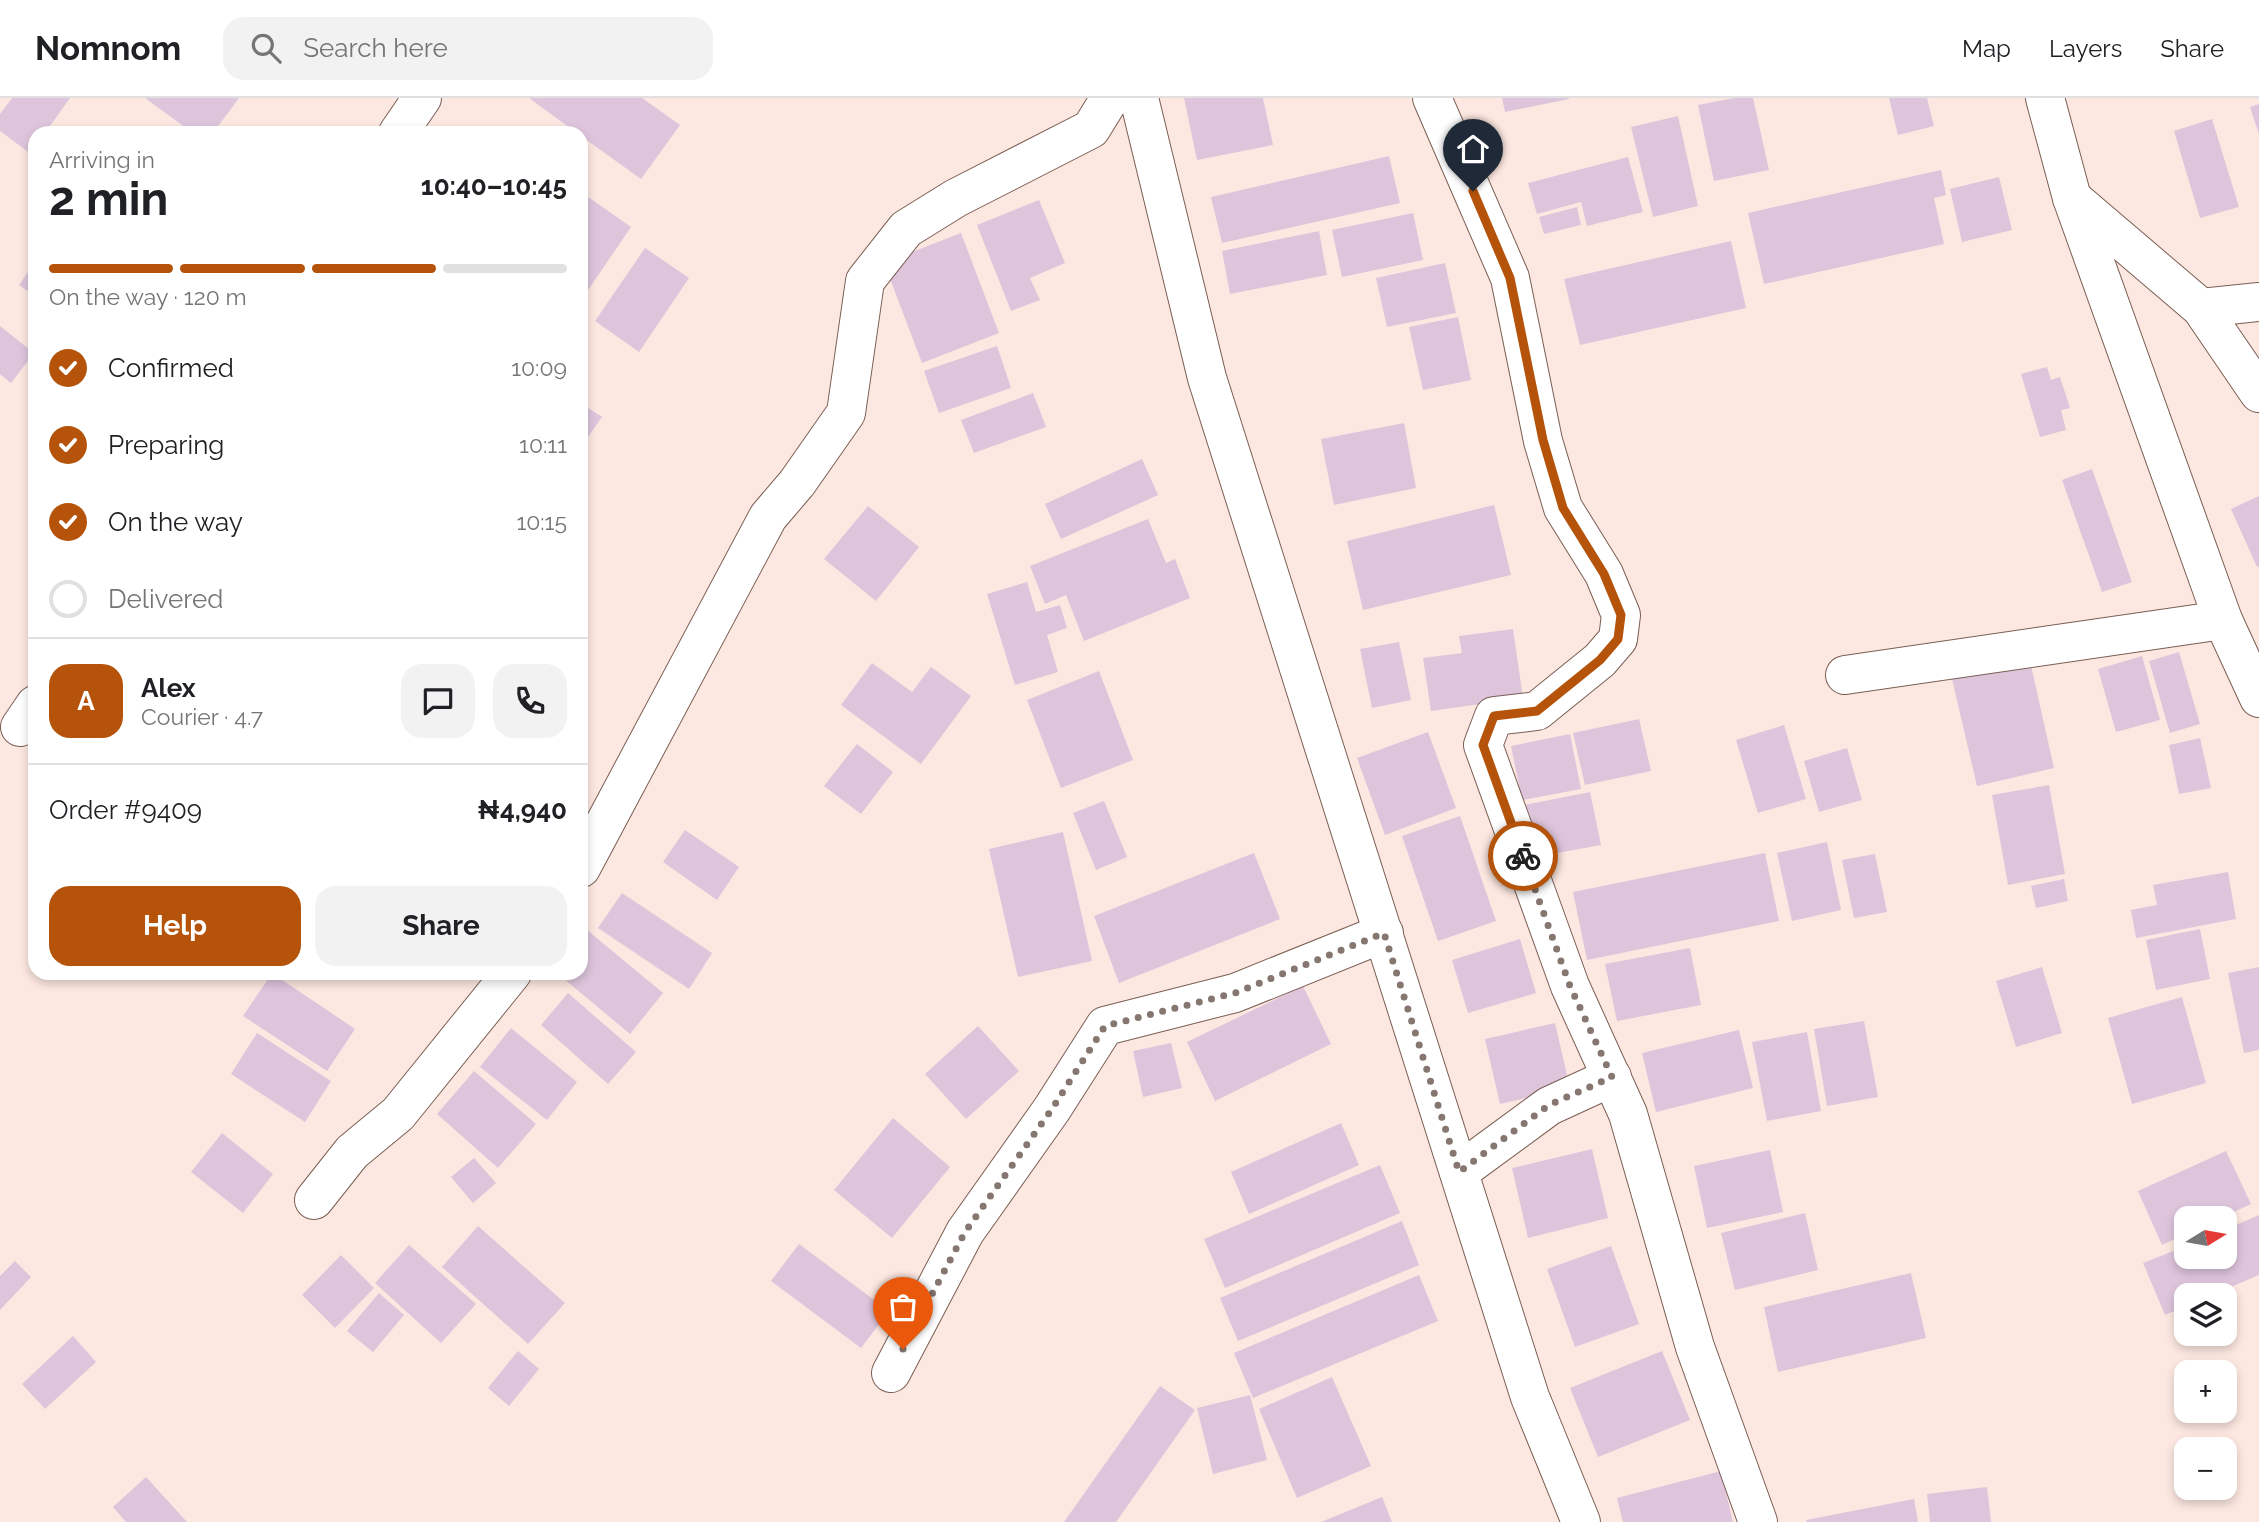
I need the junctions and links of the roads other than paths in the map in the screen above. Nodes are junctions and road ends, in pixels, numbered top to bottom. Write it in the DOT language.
graph roads {
  1 [pos="422,98"];
  2 [pos="1110,98"];
  3 [pos="1139,98"];
  4 [pos="1432,98"];
  5 [pos="2045,98"];
  6 [pos="403,126"];
  7 [pos="2072,198"];
  8 [pos="2259,302"];
  9 [pos="2201,308"];
  10 [pos="2259,394"];
  11 [pos="2223,620"];
  12 [pos="1845,676"];
  13 [pos="2259,698"];
  14 [pos="588,855"];
  15 [pos="1384,933"];
  16 [pos="506,980"];
  17 [pos="1612,1077"];
  18 [pos="1459,1172"];
  19 [pos="314,1200"];
  20 [pos="891,1373"];
  21 [pos="1581,1522"];
  22 [pos="1758,1522"];
  1 -- 6 [label="street"];
  2 -- 14 [label="street"];
  3 -- 15 [label="street"];
  4 -- 17 [label="street"];
  5 -- 7 [label="street"];
  7 -- 9 [label="street"];
  7 -- 11 [label="street"];
  8 -- 9 [label="street"];
  9 -- 10 [label="street"];
  11 -- 12 [label="street"];
  11 -- 13 [label="street"];
  15 -- 18 [label="street"];
  15 -- 20 [label="street"];
  16 -- 19 [label="street"];
  17 -- 18 [label="street"];
  17 -- 22 [label="street"];
  18 -- 21 [label="street"];
}
